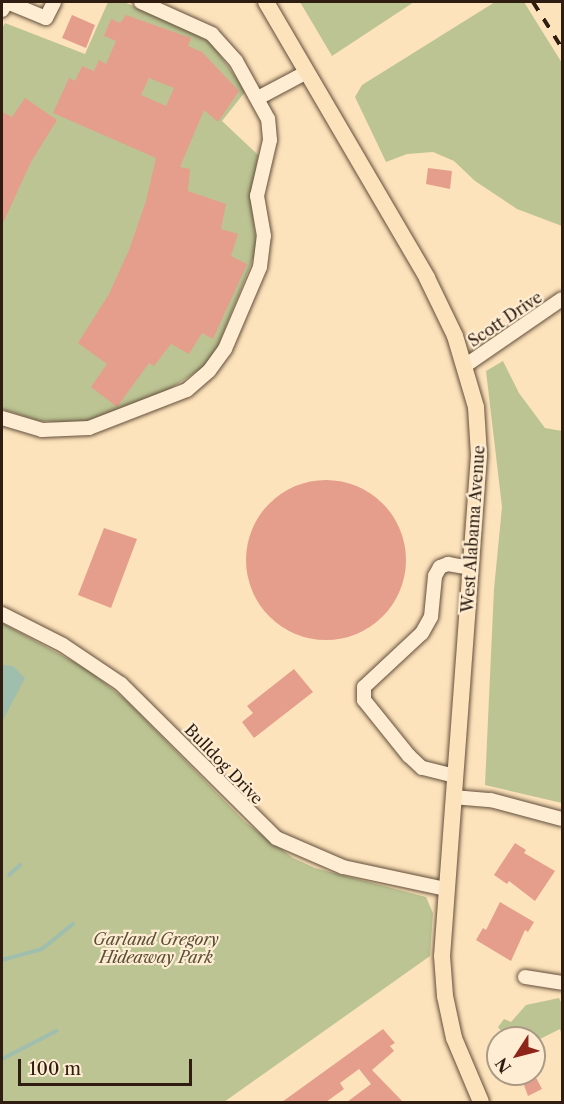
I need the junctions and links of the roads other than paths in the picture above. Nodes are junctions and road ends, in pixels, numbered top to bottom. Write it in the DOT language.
graph roads {
  1 [pos="54,2"];
  2 [pos="141,2"];
  3 [pos="266,2"];
  4 [pos="2,10"];
  5 [pos="305,73"];
  6 [pos="258,98"];
  7 [pos="562,299"];
  8 [pos="466,366"];
  9 [pos="2,418"];
  10 [pos="471,568"];
  11 [pos="2,614"];
  12 [pos="455,776"];
  13 [pos="453,796"];
  14 [pos="562,819"];
  15 [pos="446,889"];
  16 [pos="525,977"];
  17 [pos="562,983"];
  18 [pos="481,1102"];
  1 -- 4 [label="street"];
  2 -- 6 [label="street"];
  3 -- 5 [label="main road, West Alabama Avenue"];
  5 -- 6 [label="street"];
  5 -- 8 [label="main road, West Alabama Avenue"];
  6 -- 9 [label="street"];
  7 -- 8 [label="street, Scott Drive"];
  8 -- 10 [label="main road, West Alabama Avenue"];
  10 -- 12 [label="main road, West Alabama Avenue"];
  10 -- 12 [label="street"];
  11 -- 15 [label="street, Bulldog Drive"];
  12 -- 13 [label="main road, West Alabama Avenue"];
  13 -- 14 [label="street"];
  13 -- 15 [label="main road, West Alabama Avenue"];
  15 -- 18 [label="main road, West Alabama Avenue"];
  16 -- 17 [label="street"];
}
